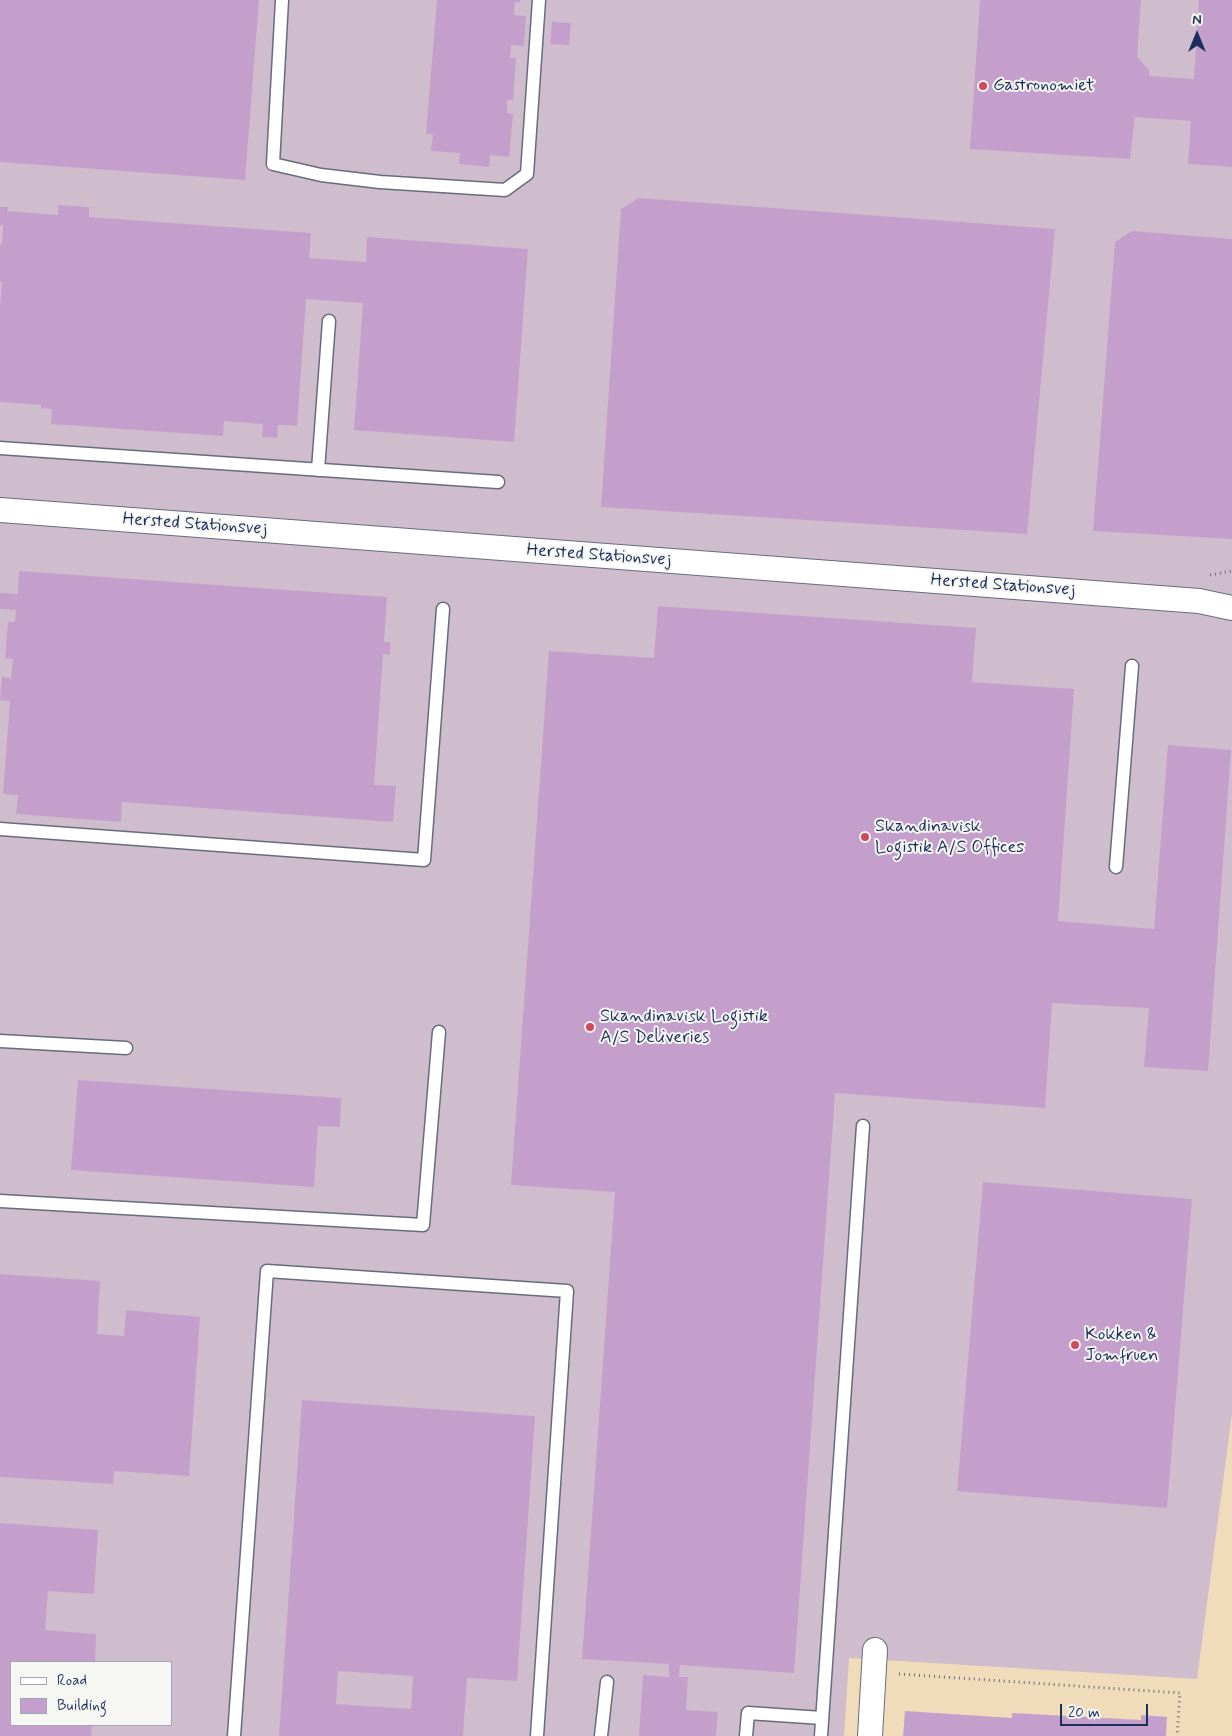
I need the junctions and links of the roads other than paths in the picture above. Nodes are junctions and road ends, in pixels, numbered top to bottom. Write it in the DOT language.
graph roads {
  1 [pos="282,0"];
  2 [pos="539,0"];
  3 [pos="329,321"];
  4 [pos="0,448"];
  5 [pos="318,470"];
  6 [pos="498,482"];
  7 [pos="0,510"];
  8 [pos="1232,591"];
  9 [pos="1198,601"];
  10 [pos="1232,608"];
  11 [pos="443,609"];
  12 [pos="1132,666"];
  13 [pos="0,828"];
  14 [pos="1116,867"];
  15 [pos="439,1032"];
  16 [pos="0,1041"];
  17 [pos="126,1048"];
  18 [pos="863,1126"];
  19 [pos="0,1201"];
  20 [pos="874,1661"];
  21 [pos="607,1682"];
  22 [pos="822,1718"];
  23 [pos="234,1736"];
  24 [pos="537,1736"];
  25 [pos="601,1736"];
  26 [pos="746,1736"];
  27 [pos="821,1736"];
  28 [pos="870,1736"];
  1 -- 2 [label="lane"];
  3 -- 5 [label="lane"];
  4 -- 5 [label="lane"];
  5 -- 6 [label="lane"];
  7 -- 9 [label="street, Hersted Stationsvej"];
  8 -- 9 [label="street, Hersted Stationsvej"];
  9 -- 10 [label="street, Hersted Stationsvej"];
  11 -- 13 [label="lane"];
  12 -- 14 [label="lane"];
  15 -- 19 [label="lane"];
  16 -- 17 [label="lane"];
  18 -- 22 [label="lane"];
  20 -- 28 [label="street"];
  21 -- 25 [label="lane"];
  22 -- 26 [label="lane"];
  22 -- 27 [label="lane"];
  23 -- 24 [label="lane"];
}
